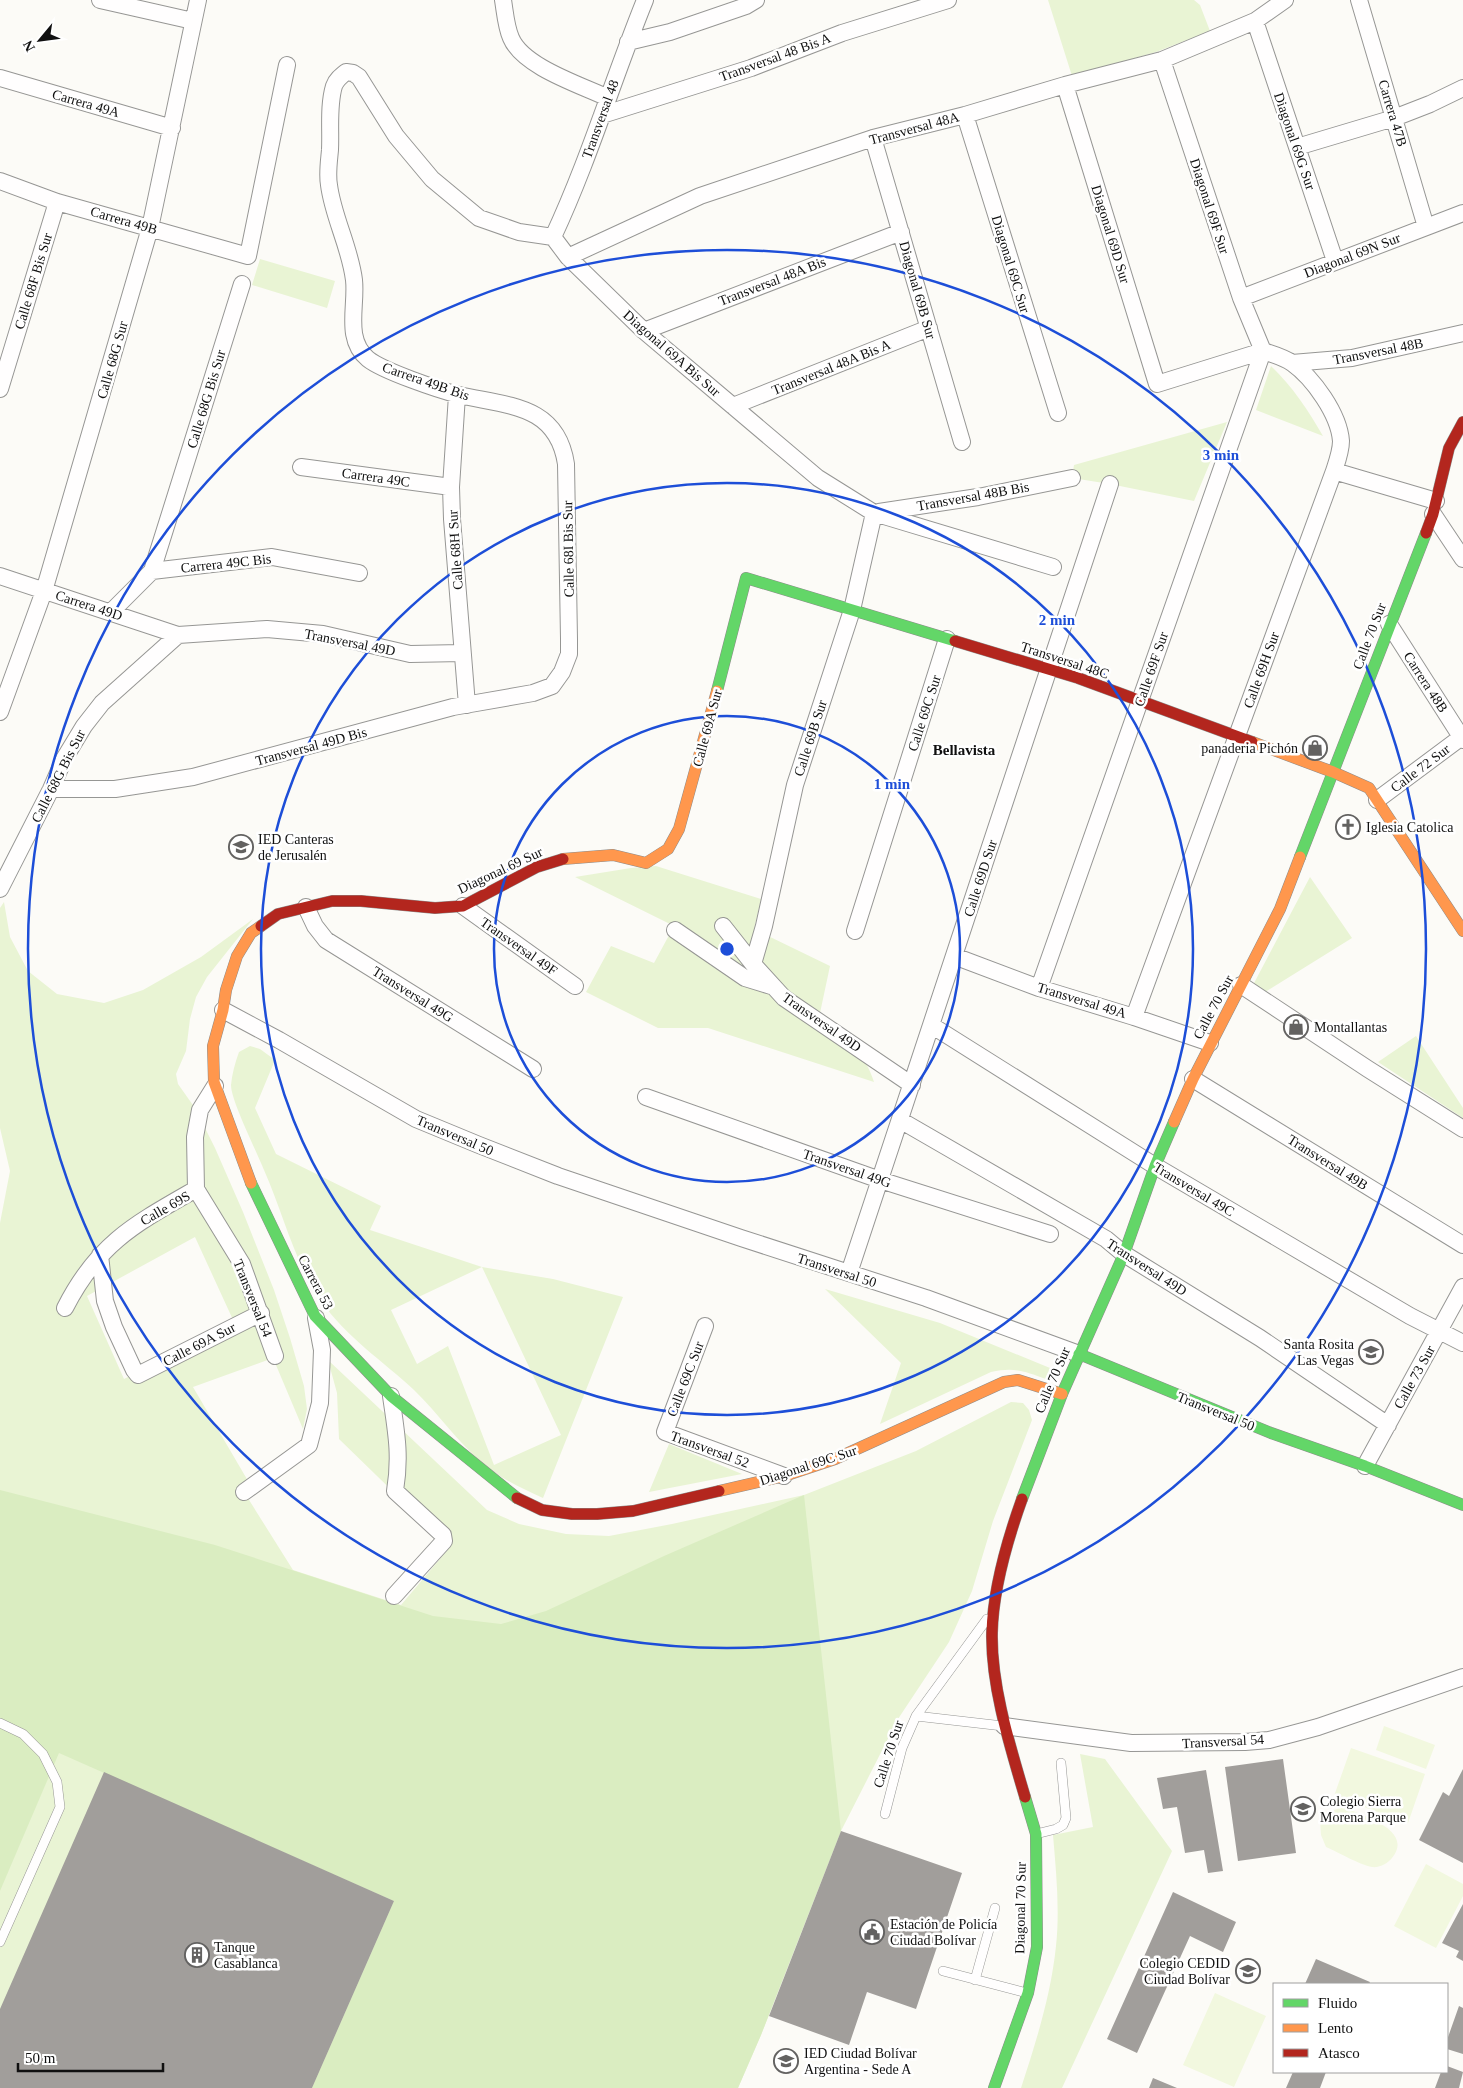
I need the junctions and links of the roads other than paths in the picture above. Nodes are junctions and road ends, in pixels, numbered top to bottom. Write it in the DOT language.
graph roads {
  1 [pos="100,0"];
  2 [pos="198,0"];
  3 [pos="503,0"];
  4 [pos="645,0"];
  5 [pos="756,0"];
  6 [pos="948,0"];
  7 [pos="1285,0"];
  8 [pos="1359,0"];
  9 [pos="1260,12"];
  10 [pos="193,21"];
  11 [pos="628,42"];
  12 [pos="1162,60"];
  13 [pos="287,65"];
  14 [pos="0,78"];
  15 [pos="1065,84"];
  16 [pos="1463,88"];
  17 [pos="608,98"];
  18 [pos="965,114"];
  19 [pos="602,115"];
  20 [pos="1394,118"];
  21 [pos="172,128"];
  22 [pos="873,138"];
  23 [pos="1297,147"];
  24 [pos="0,181"];
  25 [pos="57,202"];
  26 [pos="1463,213"];
  27 [pos="1426,227"];
  28 [pos="150,228"];
  29 [pos="901,232"];
  30 [pos="553,237"];
  31 [pos="568,257"];
  32 [pos="1335,261"];
  33 [pos="242,284"];
  34 [pos="1241,298"];
  35 [pos="929,328"];
  36 [pos="644,330"];
  37 [pos="1463,333"];
  38 [pos="1263,351"];
  39 [pos="1292,363"];
  40 [pos="0,389"];
  41 [pos="457,395"];
  42 [pos="733,406"];
  43 [pos="1058,413"];
  44 [pos="1463,422"];
  45 [pos="552,428"];
  46 [pos="962,442"];
  47 [pos="301,468"];
  48 [pos="1334,471"];
  49 [pos="1072,478"];
  50 [pos="1110,484"];
  51 [pos="451,487"];
  52 [pos="1434,507"];
  53 [pos="874,513"];
  54 [pos="1463,559"];
  55 [pos="1053,567"];
  56 [pos="152,571"];
  57 [pos="359,573"];
  58 [pos="0,576"];
  59 [pos="746,578"];
  60 [pos="44,591"];
  61 [pos="852,610"];
  62 [pos="111,612"];
  63 [pos="1389,624"];
  64 [pos="178,635"];
  65 [pos="947,639"];
  66 [pos="462,654"];
  67 [pos="1049,669"];
  68 [pos="562,672"];
  69 [pos="1140,701"];
  70 [pos="467,705"];
  71 [pos="0,712"];
  72 [pos="1236,736"];
  73 [pos="1462,738"];
  74 [pos="1333,772"];
  75 [pos="51,789"];
  76 [pos="1373,794"];
  77 [pos="646,863"];
  78 [pos="0,889"];
  79 [pos="463,906"];
  80 [pos="306,907"];
  81 [pos="723,926"];
  82 [pos="675,930"];
  83 [pos="855,931"];
  84 [pos="1463,931"];
  85 [pos="954,956"];
  86 [pos="753,964"];
  87 [pos="1241,985"];
  88 [pos="575,986"];
  89 [pos="774,987"];
  90 [pos="1039,988"];
  91 [pos="223,1010"];
  92 [pos="1134,1016"];
  93 [pos="931,1025"];
  94 [pos="1210,1043"];
  95 [pos="533,1068"];
  96 [pos="1193,1079"];
  97 [pos="912,1085"];
  98 [pos="215,1086"];
  99 [pos="646,1097"];
  100 [pos="900,1120"];
  101 [pos="1463,1129"];
  102 [pos="1155,1166"];
  103 [pos="880,1180"];
  104 [pos="196,1189"];
  105 [pos="1050,1234"];
  106 [pos="1463,1245"];
  107 [pos="1124,1254"];
  108 [pos="100,1255"];
  109 [pos="849,1273"];
  110 [pos="1463,1287"];
  111 [pos="65,1308"];
  112 [pos="261,1313"];
  113 [pos="315,1316"];
  114 [pos="705,1326"];
  115 [pos="1440,1331"];
  116 [pos="1463,1343"];
  117 [pos="1079,1354"];
  118 [pos="275,1356"];
  119 [pos="1062,1394"];
  120 [pos="391,1396"];
  121 [pos="1388,1425"];
  122 [pos="665,1432"];
  123 [pos="1365,1466"];
  124 [pos="784,1476"];
  125 [pos="244,1492"];
  126 [pos="1463,1505"];
  127 [pos="542,1510"];
  128 [pos="394,1596"];
  129 [pos="994,1608"];
  130 [pos="1463,1677"];
  131 [pos="916,1716"];
  132 [pos="0,1723"];
  133 [pos="1004,1726"];
  134 [pos="1061,1762"];
  135 [pos="885,1814"];
  136 [pos="1036,1834"];
  137 [pos="995,1908"];
  138 [pos="0,1942"];
  139 [pos="943,1971"];
  140 [pos="975,1980"];
  141 [pos="1028,1993"];
  142 [pos="994,2088"];
  1 -- 10 [label="street"];
  2 -- 10 [label="street, Calle 68G Sur"];
  3 -- 17 [label="street"];
  4 -- 11 [label="street, Transversal 48"];
  5 -- 11 [label="street"];
  6 -- 19 [label="street, Transversal 48 Bis A"];
  7 -- 9 [label="street, Transversal 48A"];
  8 -- 20 [label="street, Carrera 47B"];
  9 -- 12 [label="street, Transversal 48A"];
  9 -- 23 [label="street, Diagonal 69G Sur"];
  10 -- 21 [label="street, Calle 68G Sur"];
  11 -- 17 [label="street, Transversal 48"];
  12 -- 15 [label="street, Transversal 48A"];
  12 -- 34 [label="street, Diagonal 69F Sur"];
  13 -- 28 [label="street, Carrera 49B"];
  14 -- 21 [label="street, Carrera 49A"];
  15 -- 18 [label="street, Transversal 48A"];
  15 -- 38 [label="street, Diagonal 69D Sur"];
  16 -- 20 [label="street"];
  17 -- 19 [label="street, Transversal 48"];
  18 -- 22 [label="street, Transversal 48A"];
  18 -- 43 [label="street, Diagonal 69C Sur"];
  19 -- 30 [label="street, Transversal 48"];
  20 -- 23 [label="street"];
  20 -- 27 [label="street, Carrera 47B"];
  21 -- 28 [label="street, Calle 68G Sur"];
  22 -- 29 [label="street, Diagonal 69B Sur"];
  22 -- 31 [label="street, Transversal 48A"];
  23 -- 32 [label="street, Diagonal 69G Sur"];
  24 -- 25 [label="street, Carrera 49B"];
  25 -- 28 [label="street, Carrera 49B"];
  25 -- 40 [label="street, Calle 68F Bis Sur"];
  26 -- 27 [label="street, Diagonal 69N Sur"];
  27 -- 32 [label="street, Diagonal 69N Sur"];
  28 -- 60 [label="street, Calle 68G Sur"];
  29 -- 35 [label="street, Diagonal 69B Sur"];
  29 -- 36 [label="street, Transversal 48A Bis"];
  30 -- 31 [label="street, Diagonal 69A Bis Sur"];
  30 -- 41 [label="street, Carrera 49B Bis"];
  31 -- 36 [label="street, Diagonal 69A Bis Sur"];
  32 -- 34 [label="street, Diagonal 69N Sur"];
  33 -- 56 [label="street, Calle 68G Bis Sur"];
  34 -- 38 [label="street, Diagonal 69F Sur"];
  35 -- 42 [label="street, Transversal 48A Bis A"];
  35 -- 46 [label="street, Diagonal 69B Sur"];
  36 -- 42 [label="street, Diagonal 69A Bis Sur"];
  37 -- 39 [label="street, Transversal 48B"];
  38 -- 39 [label="street, Calle 69H Sur"];
  38 -- 69 [label="street, Calle 69F Sur"];
  39 -- 48 [label="street, Calle 69H Sur"];
  41 -- 45 [label="street, Carrera 49B Bis"];
  41 -- 51 [label="street, Calle 68H Sur"];
  42 -- 53 [label="street, Diagonal 69A Bis Sur"];
  44 -- 52 [label="street, Calle 70 Sur"];
  45 -- 68 [label="street, Calle 68I Bis Sur"];
  47 -- 51 [label="street, Carrera 49C"];
  48 -- 52 [label="street"];
  48 -- 72 [label="street, Calle 69H Sur"];
  49 -- 53 [label="street, Transversal 48B Bis"];
  50 -- 67 [label="street, Calle 69D Sur"];
  51 -- 66 [label="street, Calle 68H Sur"];
  52 -- 54 [label="street"];
  52 -- 63 [label="street, Calle 70 Sur"];
  53 -- 55 [label="street, Diagonal 69A Bis Sur"];
  53 -- 61 [label="street, Calle 69B Sur"];
  56 -- 57 [label="street, Carrera 49C Bis"];
  56 -- 62 [label="street"];
  58 -- 60 [label="street, Carrera 49D"];
  59 -- 61 [label="street, Transversal 48C"];
  59 -- 77 [label="street, Calle 69A Sur"];
  60 -- 62 [label="street, Carrera 49D"];
  60 -- 71 [label="street, Calle 68G Sur"];
  61 -- 65 [label="street, Transversal 48C"];
  61 -- 86 [label="street, Calle 69B Sur"];
  62 -- 64 [label="street, Carrera 49D"];
  63 -- 73 [label="street, Carrera 48B"];
  63 -- 74 [label="street, Calle 70 Sur"];
  64 -- 66 [label="street, Transversal 49D"];
  64 -- 75 [label="street, Calle 68G Bis Sur"];
  65 -- 67 [label="street, Transversal 48C"];
  65 -- 83 [label="street, Calle 69C Sur"];
  66 -- 70 [label="street, Calle 68H Sur"];
  67 -- 69 [label="street, Transversal 48C"];
  67 -- 85 [label="street, Calle 69D Sur"];
  68 -- 70 [label="street, Transversal 49D Bis"];
  69 -- 72 [label="street, Transversal 48C"];
  69 -- 90 [label="street, Calle 69F Sur"];
  70 -- 75 [label="street, Transversal 49D Bis"];
  72 -- 74 [label="street, Transversal 48C"];
  72 -- 92 [label="street, Calle 69H Sur"];
  73 -- 76 [label="street, Calle 72 Sur"];
  74 -- 76 [label="street, Transversal 48C"];
  74 -- 87 [label="street, Calle 70 Sur"];
  75 -- 78 [label="street, Calle 68G Bis Sur"];
  76 -- 84 [label="street"];
  77 -- 79 [label="street, Diagonal 69 Sur"];
  79 -- 80 [label="street, Diagonal 69 Sur"];
  79 -- 88 [label="street, Transversal 49F"];
  80 -- 91 [label="street"];
  80 -- 95 [label="street, Transversal 49G"];
  81 -- 86 [label="street, Transversal 49D"];
  82 -- 89 [label="street"];
  85 -- 90 [label="street, Transversal 49A"];
  85 -- 93 [label="street, Calle 69D Sur"];
  86 -- 89 [label="street, Transversal 49D"];
  87 -- 94 [label="street, Calle 70 Sur"];
  87 -- 101 [label="street"];
  89 -- 97 [label="street, Transversal 49D"];
  90 -- 92 [label="street, Transversal 49A"];
  91 -- 98 [label="street, Carrera 53"];
  91 -- 109 [label="street, Transversal 50"];
  92 -- 94 [label="street, Transversal 49A"];
  93 -- 97 [label="street, Calle 69D Sur"];
  93 -- 102 [label="street, Transversal 49C"];
  94 -- 96 [label="street, Calle 70 Sur"];
  96 -- 102 [label="street, Calle 70 Sur"];
  96 -- 106 [label="street, Transversal 49B"];
  97 -- 100 [label="street, Calle 69D Sur"];
  98 -- 104 [label="street, Calle 69S"];
  98 -- 113 [label="street, Carrera 53"];
  99 -- 103 [label="street, Transversal 49G"];
  100 -- 103 [label="street, Calle 69D Sur"];
  100 -- 107 [label="street, Transversal 49D"];
  102 -- 107 [label="street, Calle 70 Sur"];
  102 -- 115 [label="street, Transversal 49C"];
  103 -- 105 [label="street, Transversal 49G"];
  103 -- 109 [label="street, Calle 69D Sur"];
  104 -- 108 [label="street, Calle 69S"];
  104 -- 112 [label="street, Transversal 54"];
  107 -- 117 [label="street, Calle 70 Sur"];
  107 -- 121 [label="street, Transversal 49D"];
  108 -- 111 [label="street, Calle 69S"];
  108 -- 112 [label="street, Calle 69A Sur"];
  109 -- 117 [label="street, Transversal 50"];
  110 -- 115 [label="street, Calle 73 Sur"];
  112 -- 118 [label="street, Transversal 54"];
  113 -- 120 [label="street, Carrera 53"];
  113 -- 125 [label="street"];
  114 -- 122 [label="street, Calle 69C Sur"];
  115 -- 116 [label="street, Transversal 49C"];
  115 -- 121 [label="street, Calle 73 Sur"];
  117 -- 119 [label="street, Calle 70 Sur"];
  117 -- 123 [label="street, Transversal 50"];
  119 -- 124 [label="street, Diagonal 69C Sur"];
  119 -- 129 [label="street, Calle 70 Sur"];
  120 -- 127 [label="street, Carrera 53"];
  120 -- 128 [label="street"];
  121 -- 123 [label="street, Calle 73 Sur"];
  122 -- 124 [label="street, Transversal 52"];
  123 -- 126 [label="street, Transversal 50"];
  124 -- 127 [label="street, Diagonal 69C Sur"];
  129 -- 131 [label="lane, Calle 70 Sur"];
  129 -- 133 [label="street, Calle 70 Sur"];
  130 -- 133 [label="street, Transversal 54"];
  131 -- 133 [label="lane"];
  131 -- 135 [label="lane, Calle 70 Sur"];
  132 -- 138 [label="lane"];
  133 -- 136 [label="street, Diagonal 70 Sur"];
  134 -- 136 [label="lane"];
  136 -- 141 [label="street, Diagonal 70 Sur"];
  137 -- 140 [label="lane"];
  139 -- 140 [label="lane"];
  140 -- 141 [label="lane"];
  141 -- 142 [label="street, Diagonal 70 Sur"];
}
